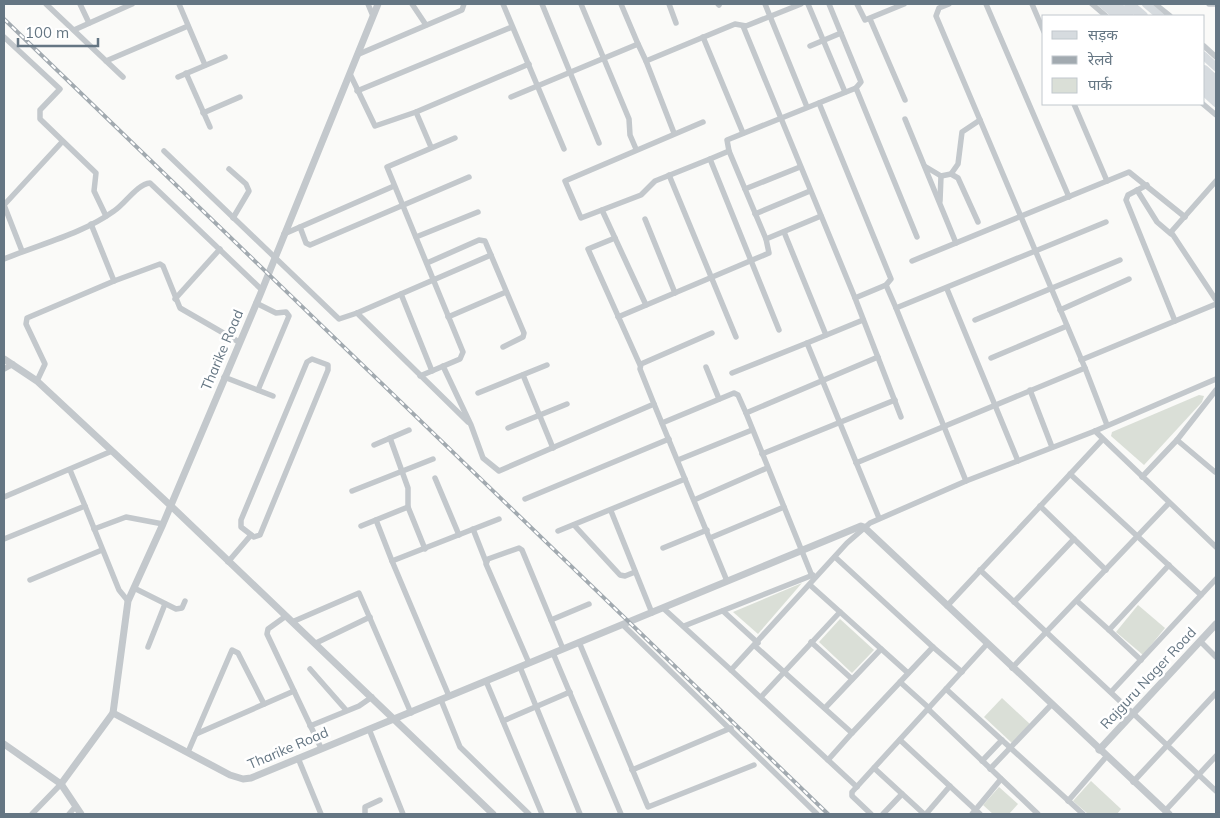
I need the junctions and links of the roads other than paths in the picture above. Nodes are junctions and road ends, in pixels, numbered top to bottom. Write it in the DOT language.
graph roads {
  1 [pos="46,4"];
  2 [pos="80,4"];
  3 [pos="132,4"];
  4 [pos="179,4"];
  5 [pos="368,4"];
  6 [pos="378,4"];
  7 [pos="412,4"];
  8 [pos="464,4"];
  9 [pos="502,4"];
  10 [pos="542,4"];
  11 [pos="581,4"];
  12 [pos="621,4"];
  13 [pos="669,4"];
  14 [pos="765,4"];
  15 [pos="801,4"];
  16 [pos="808,4"];
  17 [pos="829,4"];
  18 [pos="857,4"];
  19 [pos="904,4"];
  20 [pos="949,4"];
  21 [pos="986,4"];
  22 [pos="1032,4"];
  23 [pos="1092,4"];
  24 [pos="1102,4"];
  25 [pos="1114,4"];
  26 [pos="1129,4"];
  27 [pos="1146,4"];
  28 [pos="1155,4"];
  29 [pos="1209,4"];
  30 [pos="1216,4"];
  31 [pos="1105,15"];
  32 [pos="1116,15"];
  33 [pos="1128,15"];
  34 [pos="1142,15"];
  35 [pos="1159,15"];
  36 [pos="1169,15"];
  37 [pos="373,16"];
  38 [pos="770,17"];
  39 [pos="870,19"];
  40 [pos="676,23"];
  41 [pos="89,24"];
  42 [pos="426,25"];
  43 [pos="188,26"];
  44 [pos="743,26"];
  45 [pos="512,27"];
  46 [pos="1042,27"];
  47 [pos="74,30"];
  48 [pos="841,33"];
  49 [pos="4,37"];
  50 [pos="703,37"];
  51 [pos="823,40"];
  52 [pos="638,44"];
  53 [pos="810,46"];
  54 [pos="1205,47"];
  55 [pos="359,54"];
  56 [pos="225,56"];
  57 [pos="1205,57"];
  58 [pos="1216,57"];
  59 [pos="603,58"];
  60 [pos="646,61"];
  61 [pos="106,62"];
  62 [pos="529,64"];
  63 [pos="205,65"];
  64 [pos="1216,67"];
  65 [pos="1205,71"];
  66 [pos="572,72"];
  67 [pos="186,73"];
  68 [pos="350,74"];
  69 [pos="122,77"];
  70 [pos="178,77"];
  71 [pos="1216,81"];
  72 [pos="1205,83"];
  73 [pos="538,86"];
  74 [pos="856,88"];
  75 [pos="357,91"];
  76 [pos="845,92"];
  77 [pos="1205,93"];
  78 [pos="1216,93"];
  79 [pos="240,97"];
  80 [pos="511,97"];
  81 [pos="905,100"];
  82 [pos="819,103"];
  83 [pos="1216,103"];
  84 [pos="1074,105"];
  85 [pos="1205,105"];
  86 [pos="807,107"];
  87 [pos="416,112"];
  88 [pos="203,113"];
  89 [pos="1216,115"];
  90 [pos="779,118"];
  91 [pos="905,118"];
  92 [pos="980,120"];
  93 [pos="702,122"];
  94 [pos="210,127"];
  95 [pos="674,133"];
  96 [pos="742,133"];
  97 [pos="455,138"];
  98 [pos="62,142"];
  99 [pos="600,143"];
  100 [pos="432,147"];
  101 [pos="564,149"];
  102 [pos="636,149"];
  103 [pos="164,151"];
  104 [pos="729,151"];
  105 [pos="710,159"];
  106 [pos="924,166"];
  107 [pos="800,167"];
  108 [pos="229,169"];
  109 [pos="951,174"];
  110 [pos="668,175"];
  111 [pos="941,176"];
  112 [pos="469,177"];
  113 [pos="1216,180"];
  114 [pos="1107,181"];
  115 [pos="394,186"];
  116 [pos="1147,186"];
  117 [pos="745,189"];
  118 [pos="1137,190"];
  119 [pos="810,191"];
  120 [pos="1069,197"];
  121 [pos="940,204"];
  122 [pos="4,205"];
  123 [pos="404,207"];
  124 [pos="602,210"];
  125 [pos="478,212"];
  126 [pos="755,214"];
  127 [pos="106,216"];
  128 [pos="821,216"];
  129 [pos="1020,216"];
  130 [pos="1185,217"];
  131 [pos="233,218"];
  132 [pos="645,219"];
  133 [pos="978,222"];
  134 [pos="1106,222"];
  135 [pos="91,224"];
  136 [pos="300,227"];
  137 [pos="784,232"];
  138 [pos="284,234"];
  139 [pos="1170,234"];
  140 [pos="416,237"];
  141 [pos="917,237"];
  142 [pos="615,238"];
  143 [pos="766,239"];
  144 [pos="956,243"];
  145 [pos="220,250"];
  146 [pos="22,251"];
  147 [pos="1035,252"];
  148 [pos="491,255"];
  149 [pos="274,257"];
  150 [pos="4,259"];
  151 [pos="1120,260"];
  152 [pos="752,261"];
  153 [pos="912,261"];
  154 [pos="427,263"];
  155 [pos="711,277"];
  156 [pos="1129,279"];
  157 [pos="434,280"];
  158 [pos="114,281"];
  159 [pos="886,285"];
  160 [pos="947,289"];
  161 [pos="262,290"];
  162 [pos="1051,290"];
  163 [pos="506,292"];
  164 [pos="675,293"];
  165 [pos="401,294"];
  166 [pos="855,298"];
  167 [pos="175,300"];
  168 [pos="1216,300"];
  169 [pos="256,303"];
  170 [pos="1216,304"];
  171 [pos="646,306"];
  172 [pos="896,308"];
  173 [pos="1060,310"];
  174 [pos="357,313"];
  175 [pos="448,317"];
  176 [pos="618,317"];
  177 [pos="863,320"];
  178 [pos="975,320"];
  179 [pos="1175,321"];
  180 [pos="1067,326"];
  181 [pos="779,330"];
  182 [pos="712,333"];
  183 [pos="826,335"];
  184 [pos="736,337"];
  185 [pos="239,342"];
  186 [pos="807,343"];
  187 [pos="503,347"];
  188 [pos="878,357"];
  189 [pos="990,358"];
  190 [pos="4,359"];
  191 [pos="1081,360"];
  192 [pos="14,364"];
  193 [pos="547,365"];
  194 [pos="640,365"];
  195 [pos="443,366"];
  196 [pos="706,366"];
  197 [pos="1085,368"];
  198 [pos="4,369"];
  199 [pos="432,371"];
  200 [pos="732,372"];
  201 [pos="523,375"];
  202 [pos="420,376"];
  203 [pos="224,378"];
  204 [pos="822,380"];
  205 [pos="1216,380"];
  206 [pos="37,381"];
  207 [pos="258,390"];
  208 [pos="1030,390"];
  209 [pos="1216,390"];
  210 [pos="478,393"];
  211 [pos="273,396"];
  212 [pos="719,399"];
  213 [pos="894,400"];
  214 [pos="568,404"];
  215 [pos="654,404"];
  216 [pos="995,405"];
  217 [pos="746,413"];
  218 [pos="539,415"];
  219 [pos="901,417"];
  220 [pos="840,422"];
  221 [pos="662,423"];
  222 [pos="471,425"];
  223 [pos="1107,425"];
  224 [pos="944,426"];
  225 [pos="508,428"];
  226 [pos="409,430"];
  227 [pos="752,430"];
  228 [pos="1095,431"];
  229 [pos="390,438"];
  230 [pos="669,439"];
  231 [pos="1102,440"];
  232 [pos="1177,440"];
  233 [pos="374,445"];
  234 [pos="1052,447"];
  235 [pos="552,448"];
  236 [pos="112,451"];
  237 [pos="762,454"];
  238 [pos="433,459"];
  239 [pos="678,460"];
  240 [pos="1018,461"];
  241 [pos="856,463"];
  242 [pos="767,468"];
  243 [pos="70,470"];
  244 [pos="403,471"];
  245 [pos="1216,472"];
  246 [pos="1070,474"];
  247 [pos="1142,477"];
  248 [pos="435,478"];
  249 [pos="685,479"];
  250 [pos="966,481"];
  251 [pos="352,491"];
  252 [pos="4,498"];
  253 [pos="525,499"];
  254 [pos="694,500"];
  255 [pos="1169,503"];
  256 [pos="85,506"];
  257 [pos="171,506"];
  258 [pos="1040,506"];
  259 [pos="408,507"];
  260 [pos="784,507"];
  261 [pos="611,511"];
  262 [pos="879,518"];
  263 [pos="499,519"];
  264 [pos="376,520"];
  265 [pos="164,524"];
  266 [pos="574,525"];
  267 [pos="361,526"];
  268 [pos="864,527"];
  269 [pos="94,529"];
  270 [pos="473,530"];
  271 [pos="707,530"];
  272 [pos="558,531"];
  273 [pos="251,535"];
  274 [pos="459,535"];
  275 [pos="1138,536"];
  276 [pos="710,538"];
  277 [pos="4,539"];
  278 [pos="1074,539"];
  279 [pos="1215,543"];
  280 [pos="663,548"];
  281 [pos="425,549"];
  282 [pos="102,550"];
  283 [pos="801,550"];
  284 [pos="835,557"];
  285 [pos="392,561"];
  286 [pos="228,562"];
  287 [pos="486,562"];
  288 [pos="1169,565"];
  289 [pos="980,570"];
  290 [pos="1106,570"];
  291 [pos="822,571"];
  292 [pos="635,572"];
  293 [pos="812,576"];
  294 [pos="1216,579"];
  295 [pos="30,580"];
  296 [pos="727,581"];
  297 [pos="810,585"];
  298 [pos="134,588"];
  299 [pos="1200,596"];
  300 [pos="128,601"];
  301 [pos="185,601"];
  302 [pos="1077,601"];
  303 [pos="1014,602"];
  304 [pos="165,604"];
  305 [pos="589,604"];
  306 [pos="947,606"];
  307 [pos="663,608"];
  308 [pos="722,611"];
  309 [pos="840,612"];
  310 [pos="652,613"];
  311 [pos="286,616"];
  312 [pos="370,617"];
  313 [pos="551,620"];
  314 [pos="292,622"];
  315 [pos="1216,624"];
  316 [pos="623,625"];
  317 [pos="684,626"];
  318 [pos="1109,630"];
  319 [pos="1047,632"];
  320 [pos="1200,641"];
  321 [pos="579,642"];
  322 [pos="811,642"];
  323 [pos="316,643"];
  324 [pos="756,644"];
  325 [pos="987,644"];
  326 [pos="148,647"];
  327 [pos="933,647"];
  328 [pos="562,649"];
  329 [pos="881,649"];
  330 [pos="552,653"];
  331 [pos="1216,657"];
  332 [pos="1140,660"];
  333 [pos="529,663"];
  334 [pos="520,667"];
  335 [pos="1012,668"];
  336 [pos="310,669"];
  337 [pos="731,670"];
  338 [pos="784,671"];
  339 [pos="962,672"];
  340 [pos="908,673"];
  341 [pos="852,679"];
  342 [pos="486,681"];
  343 [pos="900,682"];
  344 [pos="946,690"];
  345 [pos="294,691"];
  346 [pos="570,692"];
  347 [pos="1111,692"];
  348 [pos="1216,692"];
  349 [pos="448,696"];
  350 [pos="372,697"];
  351 [pos="761,697"];
  352 [pos="441,700"];
  353 [pos="264,704"];
  354 [pos="1051,705"];
  355 [pos="537,707"];
  356 [pos="825,708"];
  357 [pos="928,709"];
  358 [pos="346,710"];
  359 [pos="114,713"];
  360 [pos="411,713"];
  361 [pos="1133,713"];
  362 [pos="396,720"];
  363 [pos="503,721"];
  364 [pos="310,726"];
  365 [pos="730,728"];
  366 [pos="369,729"];
  367 [pos="852,733"];
  368 [pos="196,734"];
  369 [pos="900,740"];
  370 [pos="1002,740"];
  371 [pos="4,744"];
  372 [pos="1166,744"];
  373 [pos="321,748"];
  374 [pos="1010,748"];
  375 [pos="1099,750"];
  376 [pos="188,752"];
  377 [pos="1216,756"];
  378 [pos="1106,757"];
  379 [pos="298,758"];
  380 [pos="828,760"];
  381 [pos="982,761"];
  382 [pos="754,765"];
  383 [pos="874,768"];
  384 [pos="990,769"];
  385 [pos="632,770"];
  386 [pos="1199,775"];
  387 [pos="1001,779"];
  388 [pos="1133,782"];
  389 [pos="61,784"];
  390 [pos="950,786"];
  391 [pos="857,787"];
  392 [pos="1216,791"];
  393 [pos="902,794"];
  394 [pos="380,800"];
  395 [pos="1068,801"];
  396 [pos="76,806"];
  397 [pos="648,807"];
  398 [pos="976,813"];
  399 [pos="1167,813"];
  400 [pos="32,814"];
  401 [pos="69,814"];
  402 [pos="81,814"];
  403 [pos="321,814"];
  404 [pos="365,814"];
  405 [pos="403,814"];
  406 [pos="493,814"];
  407 [pos="529,814"];
  408 [pos="542,814"];
  409 [pos="580,814"];
  410 [pos="621,814"];
  411 [pos="651,814"];
  412 [pos="817,814"];
  413 [pos="872,814"];
  414 [pos="883,814"];
  415 [pos="925,814"];
  416 [pos="1038,814"];
  417 [pos="1083,814"];
  1 -- 47 [label="street"];
  2 -- 41 [label="street"];
  3 -- 41 [label="street"];
  4 -- 43 [label="street"];
  5 -- 37 [label="street"];
  6 -- 37 [label="street, Tharike Road"];
  7 -- 42 [label="street"];
  8 -- 42 [label="street"];
  9 -- 45 [label="street"];
  10 -- 66 [label="street"];
  11 -- 59 [label="street"];
  12 -- 52 [label="street"];
  13 -- 40 [label="street"];
  14 -- 38 [label="street"];
  15 -- 38 [label="street"];
  16 -- 51 [label="street"];
  17 -- 48 [label="street"];
  18 -- 39 [label="street"];
  19 -- 39 [label="street"];
  20 -- 92 [label="street"];
  21 -- 120 [label="street"];
  22 -- 46 [label="street"];
  23 -- 31 [label="street"];
  24 -- 32 [label="main road"];
  25 -- 33 [label="highway"];
  26 -- 34 [label="highway"];
  27 -- 35 [label="main road"];
  28 -- 36 [label="street"];
  29 -- 30 [label="street"];
  37 -- 55 [label="street, Tharike Road"];
  38 -- 44 [label="street"];
  38 -- 86 [label="street"];
  39 -- 81 [label="street"];
  41 -- 47 [label="street"];
  42 -- 55 [label="street"];
  43 -- 61 [label="street"];
  43 -- 63 [label="street"];
  44 -- 50 [label="street"];
  44 -- 90 [label="street"];
  45 -- 62 [label="street"];
  45 -- 75 [label="street"];
  47 -- 61 [label="street"];
  48 -- 51 [label="street"];
  48 -- 74 [label="street"];
  49 -- 98 [label="street"];
  50 -- 60 [label="street"];
  50 -- 96 [label="street"];
  51 -- 53 [label="street"];
  51 -- 76 [label="street"];
  52 -- 59 [label="street"];
  52 -- 60 [label="street"];
  54 -- 58 [label="street"];
  55 -- 68 [label="street, Tharike Road"];
  56 -- 63 [label="street"];
  57 -- 64 [label="main road"];
  59 -- 66 [label="street"];
  59 -- 102 [label="street"];
  60 -- 95 [label="street"];
  61 -- 69 [label="street"];
  62 -- 73 [label="street"];
  62 -- 87 [label="street"];
  63 -- 67 [label="street"];
  65 -- 71 [label="highway"];
  66 -- 73 [label="street"];
  66 -- 99 [label="street"];
  67 -- 70 [label="street"];
  67 -- 88 [label="street"];
  68 -- 75 [label="street"];
  68 -- 138 [label="street, Tharike Road"];
  72 -- 78 [label="highway"];
  73 -- 80 [label="street"];
  73 -- 101 [label="street"];
  74 -- 76 [label="street"];
  74 -- 141 [label="street"];
  75 -- 87 [label="street"];
  76 -- 82 [label="street"];
  77 -- 83 [label="main road"];
  79 -- 88 [label="street"];
  82 -- 86 [label="street"];
  82 -- 159 [label="street"];
  84 -- 114 [label="street"];
  85 -- 89 [label="street"];
  86 -- 90 [label="street"];
  87 -- 100 [label="street"];
  88 -- 94 [label="street"];
  90 -- 96 [label="street"];
  90 -- 107 [label="street"];
  91 -- 106 [label="street"];
  92 -- 109 [label="street"];
  92 -- 129 [label="street"];
  93 -- 95 [label="street"];
  95 -- 102 [label="street"];
  96 -- 104 [label="street"];
  97 -- 100 [label="street"];
  98 -- 122 [label="street"];
  98 -- 127 [label="street"];
  100 -- 115 [label="street"];
  102 -- 124 [label="street"];
  103 -- 131 [label="street"];
  104 -- 105 [label="street"];
  104 -- 117 [label="street"];
  105 -- 110 [label="street"];
  105 -- 152 [label="street"];
  106 -- 111 [label="street"];
  106 -- 121 [label="street"];
  107 -- 117 [label="street"];
  107 -- 119 [label="street"];
  108 -- 131 [label="street"];
  109 -- 111 [label="street"];
  109 -- 133 [label="street"];
  110 -- 124 [label="street"];
  110 -- 155 [label="street"];
  111 -- 121 [label="street"];
  112 -- 123 [label="street"];
  113 -- 130 [label="street"];
  114 -- 116 [label="street"];
  114 -- 120 [label="street"];
  115 -- 123 [label="street"];
  115 -- 136 [label="street"];
  116 -- 118 [label="street"];
  116 -- 130 [label="street"];
  117 -- 126 [label="street"];
  118 -- 139 [label="street"];
  118 -- 179 [label="street"];
  119 -- 126 [label="street"];
  119 -- 128 [label="street"];
  120 -- 129 [label="street"];
  121 -- 144 [label="street"];
  122 -- 146 [label="street"];
  123 -- 136 [label="street"];
  123 -- 140 [label="street"];
  124 -- 142 [label="street"];
  125 -- 140 [label="street"];
  126 -- 143 [label="street"];
  127 -- 135 [label="street"];
  127 -- 145 [label="street"];
  128 -- 137 [label="street"];
  128 -- 166 [label="street"];
  129 -- 144 [label="street"];
  129 -- 147 [label="street"];
  130 -- 139 [label="street"];
  131 -- 149 [label="street"];
  132 -- 164 [label="street"];
  134 -- 147 [label="street"];
  135 -- 146 [label="street"];
  135 -- 158 [label="street"];
  136 -- 138 [label="street"];
  137 -- 143 [label="street"];
  137 -- 183 [label="street"];
  138 -- 149 [label="street, Tharike Road"];
  139 -- 168 [label="street"];
  140 -- 154 [label="street"];
  142 -- 171 [label="street"];
  142 -- 176 [label="street"];
  143 -- 152 [label="street"];
  144 -- 153 [label="street"];
  145 -- 161 [label="street"];
  145 -- 167 [label="street"];
  146 -- 150 [label="street"];
  147 -- 160 [label="street"];
  147 -- 162 [label="street"];
  148 -- 154 [label="street"];
  148 -- 157 [label="street"];
  148 -- 163 [label="street"];
  149 -- 161 [label="street, Tharike Road"];
  149 -- 174 [label="street"];
  151 -- 162 [label="street"];
  152 -- 155 [label="street"];
  152 -- 181 [label="street"];
  154 -- 157 [label="street"];
  155 -- 164 [label="street"];
  155 -- 184 [label="street"];
  156 -- 173 [label="street"];
  157 -- 165 [label="street"];
  157 -- 175 [label="street"];
  158 -- 167 [label="street"];
  158 -- 206 [label="street"];
  159 -- 166 [label="street"];
  159 -- 172 [label="street"];
  160 -- 172 [label="street"];
  160 -- 216 [label="street"];
  161 -- 169 [label="street, Tharike Road"];
  162 -- 173 [label="street"];
  162 -- 178 [label="street"];
  163 -- 175 [label="street"];
  163 -- 187 [label="street"];
  164 -- 171 [label="street"];
  165 -- 174 [label="street"];
  165 -- 199 [label="street"];
  166 -- 177 [label="street"];
  167 -- 185 [label="street"];
  169 -- 185 [label="street, Tharike Road"];
  169 -- 207 [label="street"];
  170 -- 179 [label="street"];
  171 -- 176 [label="street"];
  172 -- 224 [label="street"];
  173 -- 180 [label="street"];
  174 -- 202 [label="street"];
  175 -- 195 [label="street"];
  176 -- 194 [label="street"];
  177 -- 183 [label="street"];
  177 -- 188 [label="street"];
  179 -- 191 [label="street"];
  180 -- 189 [label="street"];
  180 -- 191 [label="street"];
  182 -- 194 [label="street"];
  183 -- 186 [label="street"];
  185 -- 203 [label="street, Tharike Road"];
  186 -- 200 [label="street"];
  186 -- 204 [label="street"];
  188 -- 204 [label="street"];
  188 -- 213 [label="street"];
  190 -- 192 [label="street"];
  191 -- 197 [label="street"];
  192 -- 198 [label="street"];
  192 -- 206 [label="street"];
  193 -- 201 [label="street"];
  194 -- 215 [label="street"];
  195 -- 199 [label="street"];
  195 -- 222 [label="street"];
  196 -- 212 [label="street"];
  197 -- 208 [label="street"];
  197 -- 223 [label="street"];
  199 -- 202 [label="street"];
  201 -- 210 [label="street"];
  201 -- 218 [label="street"];
  202 -- 222 [label="street"];
  203 -- 207 [label="street"];
  203 -- 257 [label="street, Tharike Road"];
  204 -- 217 [label="street"];
  204 -- 220 [label="street"];
  205 -- 223 [label="street"];
  206 -- 236 [label="street"];
  207 -- 211 [label="street"];
  208 -- 216 [label="street"];
  208 -- 234 [label="street"];
  209 -- 232 [label="street"];
  212 -- 217 [label="street"];
  212 -- 221 [label="street"];
  213 -- 219 [label="street"];
  213 -- 220 [label="street"];
  214 -- 218 [label="street"];
  215 -- 221 [label="street"];
  215 -- 235 [label="street"];
  216 -- 224 [label="street"];
  216 -- 240 [label="street"];
  217 -- 227 [label="street"];
  218 -- 225 [label="street"];
  218 -- 235 [label="street"];
  220 -- 237 [label="street"];
  220 -- 241 [label="street"];
  221 -- 230 [label="street"];
  222 -- 235 [label="street"];
  223 -- 228 [label="street"];
  224 -- 241 [label="street"];
  224 -- 250 [label="street"];
  226 -- 229 [label="street"];
  227 -- 237 [label="street"];
  227 -- 239 [label="street"];
  228 -- 231 [label="street"];
  228 -- 234 [label="street"];
  229 -- 233 [label="street"];
  229 -- 244 [label="street"];
  230 -- 239 [label="street"];
  230 -- 253 [label="street"];
  231 -- 246 [label="street"];
  231 -- 247 [label="street"];
  232 -- 245 [label="street"];
  232 -- 247 [label="street"];
  234 -- 240 [label="street"];
  236 -- 243 [label="street"];
  236 -- 257 [label="street"];
  237 -- 242 [label="street"];
  238 -- 244 [label="street"];
  239 -- 249 [label="street"];
  240 -- 250 [label="street"];
  241 -- 262 [label="street"];
  242 -- 254 [label="street"];
  242 -- 260 [label="street"];
  243 -- 252 [label="street"];
  243 -- 256 [label="street"];
  244 -- 251 [label="street"];
  244 -- 259 [label="street"];
  246 -- 258 [label="street"];
  246 -- 275 [label="street"];
  247 -- 255 [label="street"];
  248 -- 274 [label="street"];
  249 -- 254 [label="street"];
  249 -- 261 [label="street"];
  250 -- 262 [label="street"];
  254 -- 271 [label="street"];
  255 -- 275 [label="street"];
  255 -- 279 [label="street"];
  256 -- 269 [label="street"];
  256 -- 277 [label="street"];
  257 -- 265 [label="street, Tharike Road"];
  257 -- 286 [label="street"];
  258 -- 278 [label="street"];
  258 -- 289 [label="street"];
  259 -- 264 [label="street"];
  259 -- 281 [label="street"];
  260 -- 276 [label="street"];
  260 -- 283 [label="street"];
  261 -- 266 [label="street"];
  261 -- 292 [label="street"];
  262 -- 268 [label="street"];
  263 -- 270 [label="street"];
  264 -- 267 [label="street"];
  264 -- 285 [label="street"];
  265 -- 269 [label="street"];
  265 -- 298 [label="street, Tharike Road"];
  266 -- 272 [label="street"];
  266 -- 292 [label="street"];
  268 -- 283 [label="street, Tharike Road"];
  268 -- 284 [label="street"];
  268 -- 306 [label="street"];
  269 -- 282 [label="street"];
  270 -- 274 [label="street"];
  270 -- 287 [label="street"];
  271 -- 276 [label="street"];
  271 -- 280 [label="street"];
  273 -- 273 [label="street"];
  273 -- 286 [label="street"];
  274 -- 281 [label="street"];
  275 -- 288 [label="street"];
  275 -- 290 [label="street"];
  276 -- 296 [label="street"];
  278 -- 290 [label="street"];
  278 -- 303 [label="street"];
  281 -- 285 [label="street"];
  282 -- 295 [label="street"];
  282 -- 300 [label="street"];
  283 -- 293 [label="street"];
  283 -- 296 [label="street, Tharike Road"];
  284 -- 291 [label="street"];
  284 -- 327 [label="street"];
  285 -- 349 [label="street"];
  286 -- 311 [label="street"];
  287 -- 313 [label="street"];
  287 -- 333 [label="street"];
  288 -- 299 [label="street"];
  288 -- 318 [label="street"];
  289 -- 303 [label="street"];
  289 -- 306 [label="street"];
  290 -- 302 [label="street"];
  291 -- 293 [label="street"];
  291 -- 297 [label="street"];
  292 -- 310 [label="street"];
  293 -- 308 [label="street"];
  294 -- 299 [label="street"];
  296 -- 307 [label="street, Tharike Road"];
  297 -- 309 [label="street"];
  297 -- 324 [label="street"];
  298 -- 300 [label="street, Tharike Road"];
  298 -- 304 [label="street"];
  299 -- 332 [label="street"];
  300 -- 359 [label="street, Tharike Road"];
  301 -- 304 [label="street"];
  302 -- 318 [label="street"];
  302 -- 319 [label="street"];
  303 -- 319 [label="street"];
  304 -- 326 [label="street"];
  305 -- 313 [label="street"];
  306 -- 325 [label="street"];
  307 -- 310 [label="street, Tharike Road"];
  307 -- 317 [label="street"];
  308 -- 317 [label="street"];
  308 -- 324 [label="street"];
  309 -- 322 [label="street"];
  309 -- 329 [label="street"];
  310 -- 316 [label="street, Tharike Road"];
  311 -- 314 [label="street"];
  311 -- 345 [label="street"];
  312 -- 314 [label="street"];
  312 -- 323 [label="street"];
  312 -- 360 [label="street"];
  313 -- 328 [label="street"];
  314 -- 323 [label="street"];
  315 -- 320 [label="street, Rajguru Nager Road"];
  316 -- 321 [label="street, Tharike Road"];
  316 -- 365 [label="street"];
  317 -- 337 [label="street"];
  318 -- 332 [label="street"];
  319 -- 335 [label="street"];
  319 -- 347 [label="street"];
  320 -- 331 [label="street"];
  320 -- 361 [label="street, Rajguru Nager Road"];
  321 -- 328 [label="street, Tharike Road"];
  321 -- 385 [label="street"];
  322 -- 338 [label="street"];
  322 -- 341 [label="street"];
  323 -- 350 [label="street"];
  324 -- 337 [label="street"];
  324 -- 338 [label="street"];
  325 -- 335 [label="street"];
  325 -- 339 [label="street"];
  327 -- 339 [label="street"];
  327 -- 340 [label="street"];
  328 -- 330 [label="street, Tharike Road"];
  329 -- 340 [label="street"];
  329 -- 341 [label="street"];
  330 -- 333 [label="street, Tharike Road"];
  330 -- 346 [label="street"];
  332 -- 347 [label="street"];
  333 -- 334 [label="street, Tharike Road"];
  334 -- 342 [label="street, Tharike Road"];
  334 -- 355 [label="street"];
  335 -- 354 [label="street"];
  336 -- 358 [label="street"];
  337 -- 351 [label="street"];
  338 -- 351 [label="street"];
  338 -- 356 [label="street"];
  339 -- 344 [label="street"];
  340 -- 343 [label="street"];
  341 -- 356 [label="street"];
  342 -- 349 [label="street, Tharike Road"];
  342 -- 363 [label="street"];
  343 -- 357 [label="street"];
  343 -- 367 [label="street"];
  344 -- 357 [label="street"];
  344 -- 370 [label="street"];
  345 -- 353 [label="street"];
  345 -- 364 [label="street"];
  346 -- 355 [label="street"];
  346 -- 410 [label="street"];
  347 -- 361 [label="street"];
  348 -- 372 [label="street"];
  349 -- 352 [label="street, Tharike Road"];
  350 -- 358 [label="street"];
  350 -- 362 [label="street"];
  351 -- 380 [label="street"];
  352 -- 360 [label="street, Tharike Road"];
  352 -- 407 [label="street"];
  353 -- 368 [label="street"];
  353 -- 368 [label="street"];
  354 -- 374 [label="street"];
  354 -- 375 [label="street"];
  355 -- 363 [label="street"];
  355 -- 409 [label="street"];
  356 -- 367 [label="street"];
  357 -- 369 [label="street"];
  357 -- 381 [label="street"];
  358 -- 364 [label="street"];
  359 -- 376 [label="street, Tharike Road"];
  359 -- 389 [label="street, Tharike Road"];
  360 -- 362 [label="street, Tharike Road"];
  361 -- 372 [label="street"];
  361 -- 375 [label="street, Rajguru Nager Road"];
  362 -- 366 [label="street, Tharike Road"];
  362 -- 406 [label="street"];
  363 -- 408 [label="street"];
  364 -- 373 [label="street"];
  365 -- 385 [label="street"];
  365 -- 412 [label="street"];
  366 -- 373 [label="street, Tharike Road"];
  366 -- 405 [label="street"];
  367 -- 380 [label="street"];
  368 -- 376 [label="street"];
  369 -- 383 [label="street"];
  369 -- 390 [label="street"];
  370 -- 374 [label="street"];
  370 -- 381 [label="street"];
  371 -- 389 [label="street"];
  372 -- 386 [label="street"];
  372 -- 388 [label="street"];
  373 -- 379 [label="street, Tharike Road"];
  374 -- 384 [label="street"];
  374 -- 395 [label="street"];
  375 -- 378 [label="street"];
  376 -- 379 [label="street, Tharike Road"];
  377 -- 386 [label="street"];
  378 -- 388 [label="street"];
  378 -- 395 [label="street"];
  379 -- 403 [label="street"];
  380 -- 391 [label="street"];
  381 -- 384 [label="street"];
  382 -- 397 [label="street"];
  383 -- 391 [label="street"];
  383 -- 393 [label="street"];
  384 -- 387 [label="street"];
  385 -- 397 [label="street"];
  386 -- 392 [label="street"];
  386 -- 399 [label="street"];
  387 -- 398 [label="street"];
  387 -- 416 [label="street"];
  388 -- 399 [label="street"];
  389 -- 396 [label="street"];
  389 -- 400 [label="street"];
  390 -- 398 [label="street"];
  390 -- 415 [label="street"];
  391 -- 413 [label="street"];
  393 -- 414 [label="street"];
  393 -- 415 [label="street"];
  394 -- 404 [label="street"];
  395 -- 417 [label="street"];
  396 -- 401 [label="street"];
  396 -- 402 [label="street"];
  397 -- 411 [label="street"];
}
